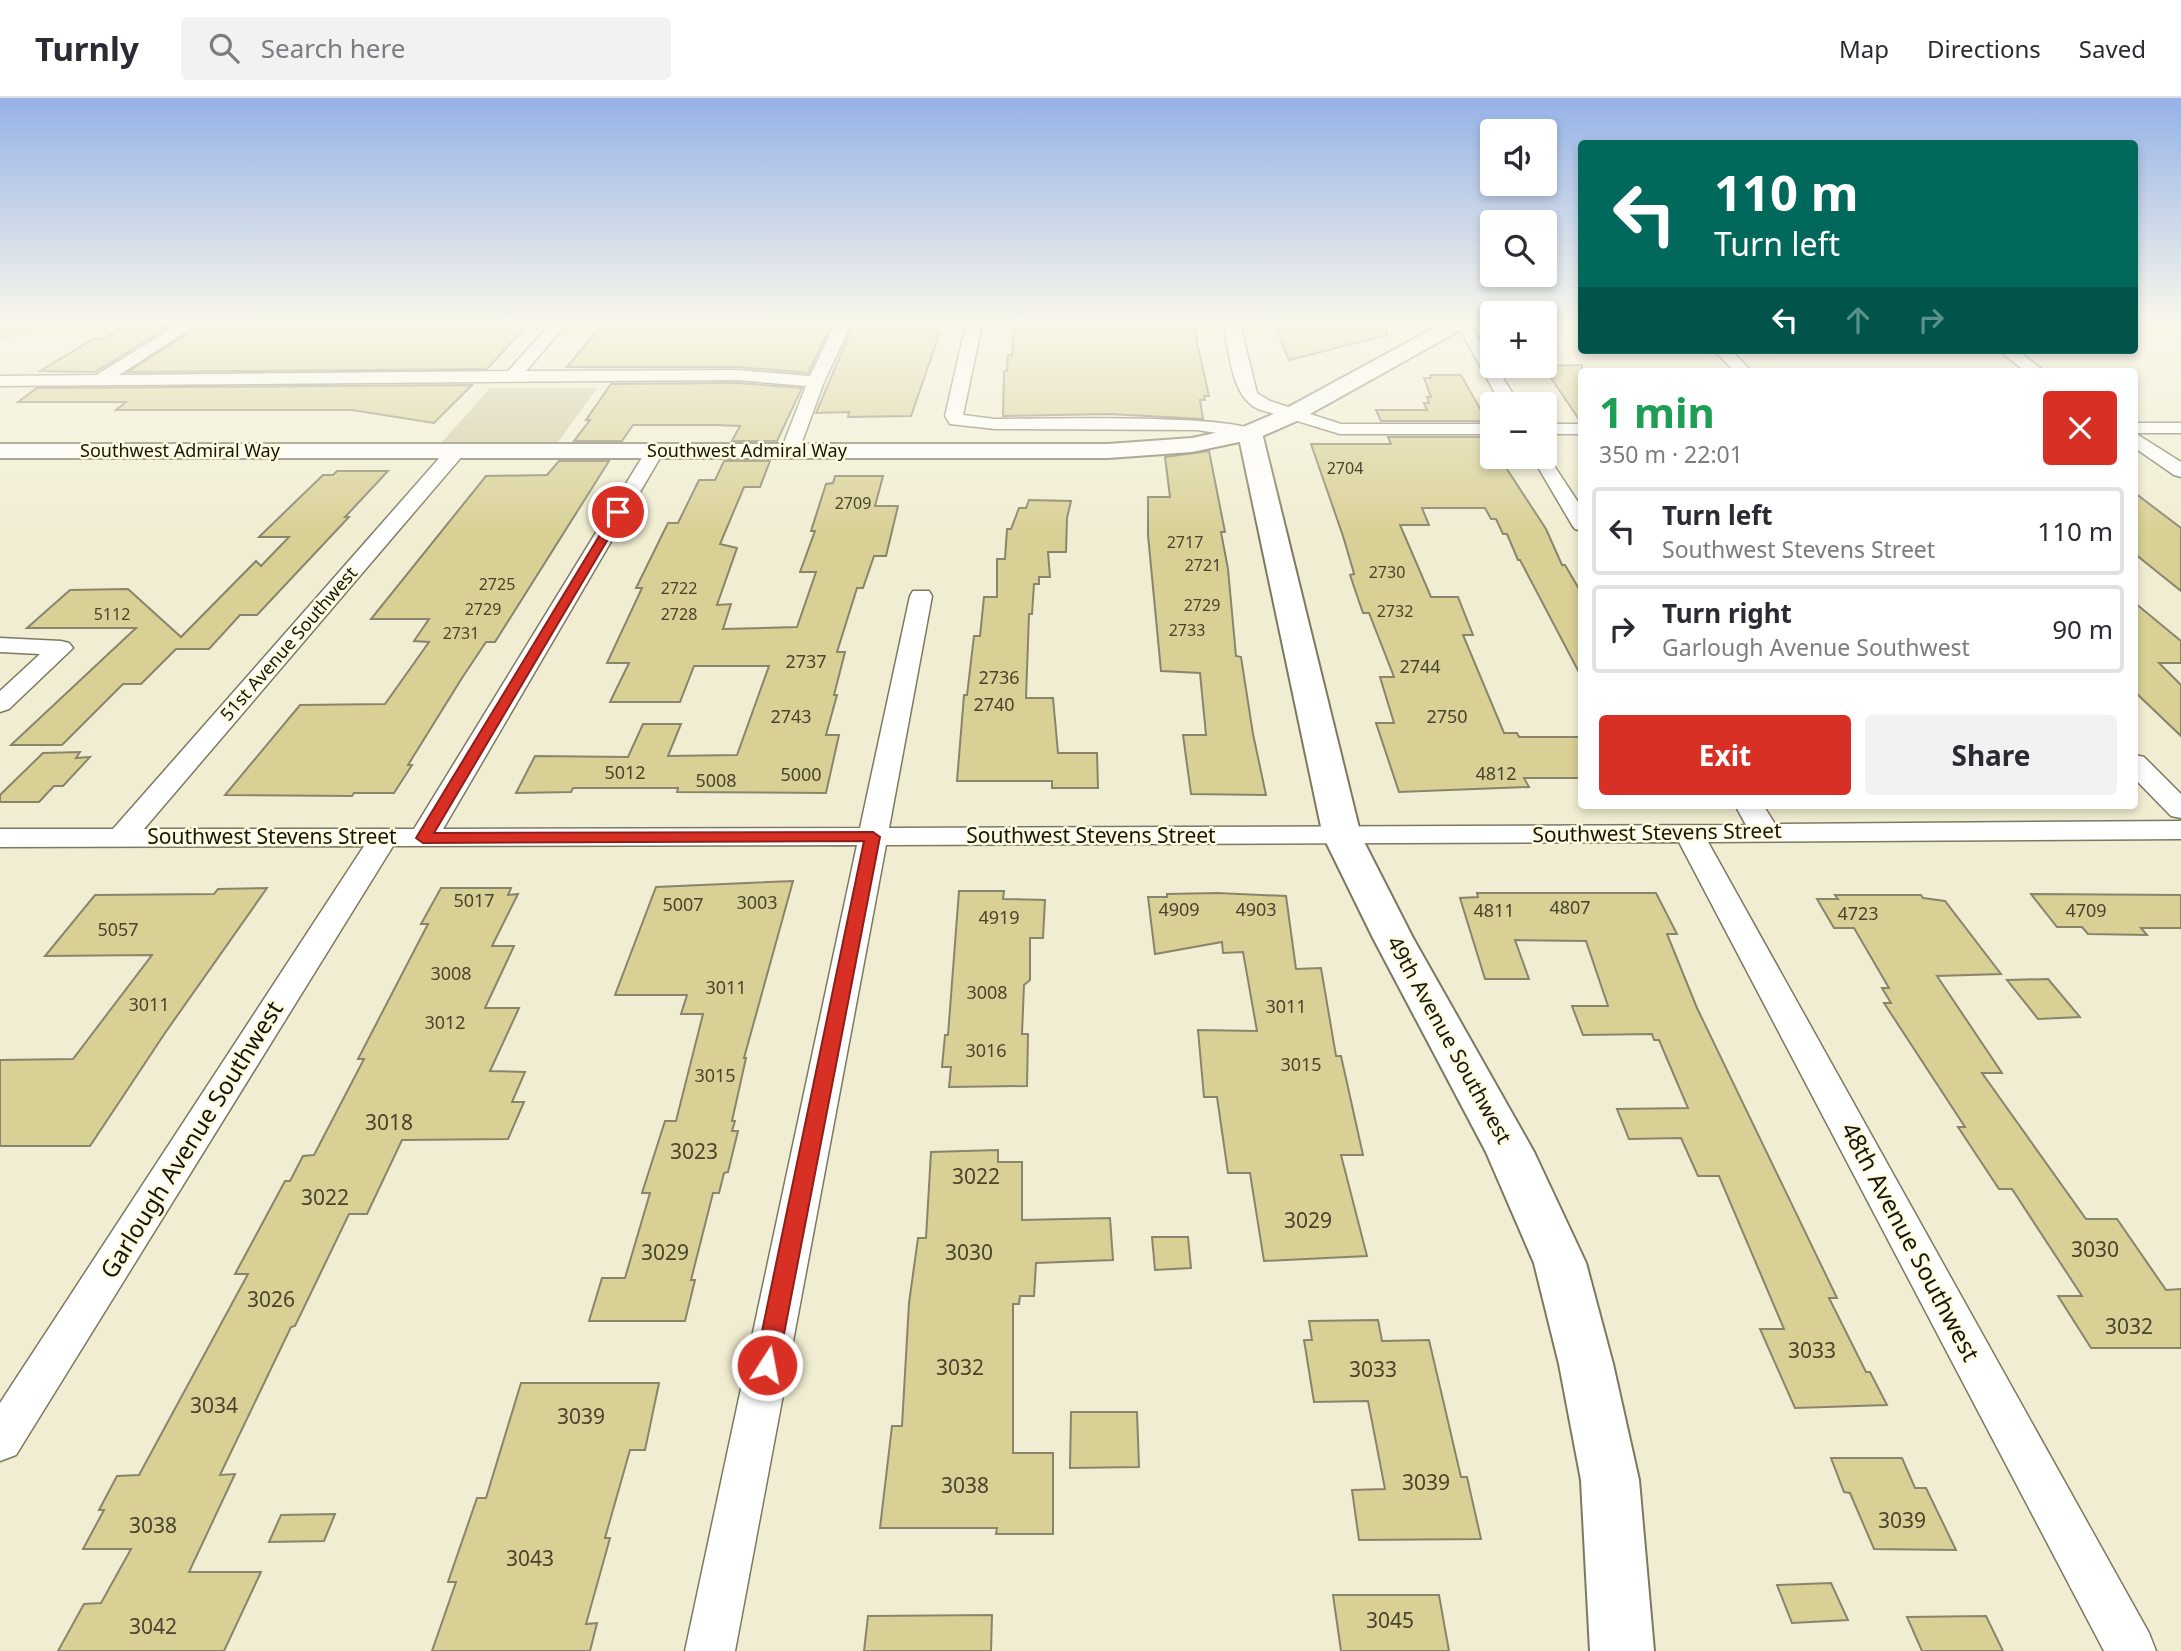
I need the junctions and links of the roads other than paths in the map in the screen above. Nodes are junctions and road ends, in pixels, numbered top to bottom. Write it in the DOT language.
graph roads {
  1 [pos="812,392"];
  2 [pos="959,392"];
  3 [pos="1248,392"];
  4 [pos="1332,392"];
  5 [pos="1291,415"];
  6 [pos="2138,428"];
  7 [pos="2181,428"];
  8 [pos="1480,429"];
  9 [pos="1557,429"];
  10 [pos="1578,429"];
  11 [pos="1250,433"];
  12 [pos="2138,441"];
  13 [pos="655,450"];
  14 [pos="790,450"];
  15 [pos="0,451"];
  16 [pos="456,451"];
  17 [pos="1548,469"];
  18 [pos="2181,471"];
  19 [pos="1578,518"];
  20 [pos="921,596"];
  21 [pos="0,645"];
  22 [pos="0,704"];
  23 [pos="2138,767"];
  24 [pos="1751,809"];
  25 [pos="2181,810"];
  26 [pos="2181,830"];
  27 [pos="1689,832"];
  28 [pos="1765,832"];
  29 [pos="1342,836"];
  30 [pos="122,837"];
  31 [pos="873,837"];
  32 [pos="0,838"];
  33 [pos="384,838"];
  34 [pos="423,838"];
  35 [pos="0,1441"];
  36 [pos="710,1651"];
  37 [pos="1622,1651"];
  38 [pos="2131,1651"];
  1 -- 14 [label="street"];
  2 -- 11 [label="street"];
  3 -- 5 [label="street"];
  4 -- 5 [label="main road, Southwest Admiral Way"];
  5 -- 8 [label="street"];
  5 -- 11 [label="main road, Southwest Admiral Way"];
  6 -- 7 [label="street"];
  9 -- 10 [label="street"];
  11 -- 14 [label="main road, Southwest Admiral Way"];
  11 -- 29 [label="main road, 49th Avenue Southwest"];
  12 -- 18 [label="street"];
  13 -- 14 [label="main road, Southwest Admiral Way"];
  13 -- 16 [label="main road, Southwest Admiral Way"];
  13 -- 34 [label="street"];
  15 -- 16 [label="main road, Southwest Admiral Way"];
  16 -- 30 [label="street, 51st Avenue Southwest"];
  17 -- 19 [label="street"];
  20 -- 31 [label="street"];
  21 -- 22 [label="street"];
  23 -- 25 [label="street"];
  24 -- 28 [label="street"];
  26 -- 28 [label="street, Southwest Stevens Street"];
  27 -- 28 [label="street, Southwest Stevens Street"];
  27 -- 29 [label="street, Southwest Stevens Street"];
  27 -- 38 [label="street, 48th Avenue Southwest"];
  29 -- 31 [label="street, Southwest Stevens Street"];
  29 -- 37 [label="main road, 49th Avenue Southwest"];
  30 -- 32 [label="street, Southwest Stevens Street"];
  30 -- 33 [label="street, Southwest Stevens Street"];
  31 -- 34 [label="street, Southwest Stevens Street"];
  31 -- 36 [label="street"];
  33 -- 34 [label="street, Southwest Stevens Street"];
  33 -- 35 [label="street, Garlough Avenue Southwest"];
}
